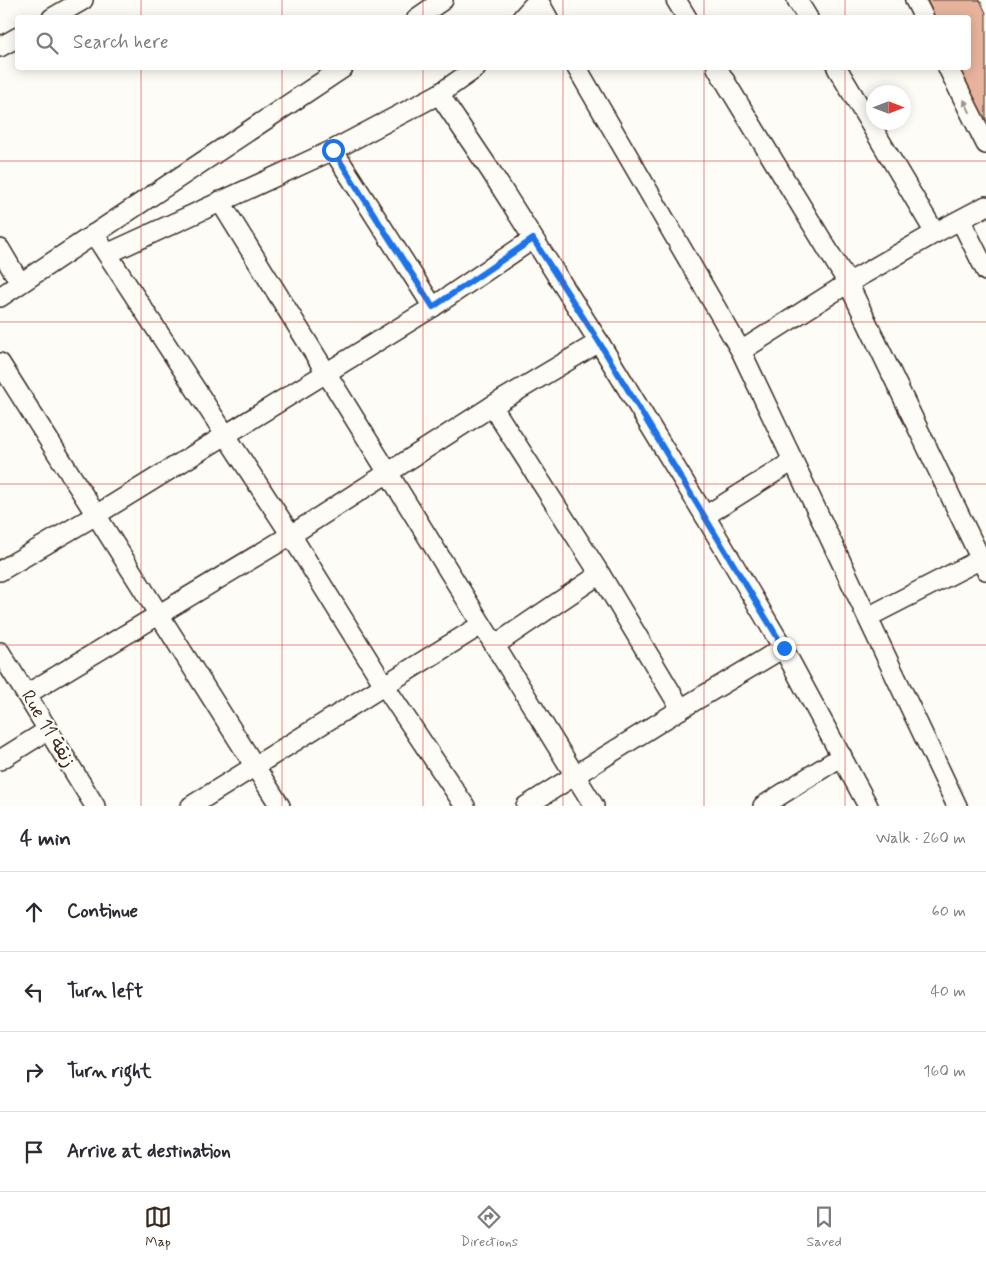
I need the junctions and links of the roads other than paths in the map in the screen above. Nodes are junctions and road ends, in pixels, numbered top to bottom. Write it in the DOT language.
graph roads {
  1 [pos="83,0"];
  2 [pos="443,0"];
  3 [pos="538,0"];
  4 [pos="676,0"];
  5 [pos="797,0"];
  6 [pos="915,0"];
  7 [pos="57,15"];
  8 [pos="421,15"];
  9 [pos="525,15"];
  10 [pos="546,15"];
  11 [pos="685,15"];
  12 [pos="806,15"];
  13 [pos="922,15"];
  14 [pos="15,39"];
  15 [pos="0,47"];
  16 [pos="339,70"];
  17 [pos="473,70"];
  18 [pos="578,70"];
  19 [pos="718,70"];
  20 [pos="838,70"];
  21 [pos="949,70"];
  22 [pos="439,94"];
  23 [pos="986,144"];
  24 [pos="333,150"];
  25 [pos="220,201"];
  26 [pos="986,206"];
  27 [pos="960,220"];
  28 [pos="935,233"];
  29 [pos="94,234"];
  30 [pos="533,239"];
  31 [pos="0,249"];
  32 [pos="107,254"];
  33 [pos="986,271"];
  34 [pos="20,283"];
  35 [pos="848,283"];
  36 [pos="0,297"];
  37 [pos="433,307"];
  38 [pos="599,342"];
  39 [pos="741,351"];
  40 [pos="0,363"];
  41 [pos="326,373"];
  42 [pos="492,406"];
  43 [pos="226,435"];
  44 [pos="793,460"];
  45 [pos="389,472"];
  46 [pos="96,515"];
  47 [pos="705,516"];
  48 [pos="291,534"];
  49 [pos="983,564"];
  50 [pos="0,571"];
  51 [pos="600,574"];
  52 [pos="159,613"];
  53 [pos="868,617"];
  54 [pos="481,625"];
  55 [pos="495,645"];
  56 [pos="784,648"];
  57 [pos="0,652"];
  58 [pos="384,685"];
  59 [pos="27,694"];
  60 [pos="681,709"];
  61 [pos="48,730"];
  62 [pos="842,756"];
  63 [pos="0,760"];
  64 [pos="253,766"];
  65 [pos="575,776"];
  66 [pos="95,806"];
  67 [pos="191,806"];
  68 [pos="280,806"];
  69 [pos="465,806"];
  70 [pos="526,806"];
  71 [pos="594,806"];
  72 [pos="764,806"];
  73 [pos="868,806"];
  74 [pos="957,806"];
  1 -- 7 [label="street"];
  2 -- 8 [label="street"];
  3 -- 9 [label="street"];
  3 -- 10 [label="street"];
  4 -- 11 [label="street"];
  5 -- 12 [label="street"];
  6 -- 13 [label="street"];
  14 -- 15 [label="street"];
  16 -- 29 [label="street"];
  17 -- 22 [label="street"];
  18 -- 39 [label="street"];
  19 -- 35 [label="street"];
  20 -- 28 [label="street"];
  23 -- 21 [label="street, one-way"];
  22 -- 24 [label="street"];
  22 -- 30 [label="street"];
  24 -- 25 [label="street"];
  24 -- 37 [label="street"];
  25 -- 32 [label="street"];
  25 -- 41 [label="street"];
  26 -- 27 [label="street"];
  27 -- 28 [label="street"];
  27 -- 33 [label="street"];
  28 -- 35 [label="street"];
  29 -- 32 [label="street"];
  29 -- 34 [label="street"];
  30 -- 37 [label="street"];
  30 -- 38 [label="street"];
  31 -- 34 [label="street"];
  32 -- 43 [label="street"];
  34 -- 36 [label="street"];
  35 -- 39 [label="street"];
  35 -- 49 [label="street"];
  37 -- 41 [label="street"];
  38 -- 42 [label="street"];
  38 -- 47 [label="street"];
  39 -- 44 [label="street"];
  40 -- 46 [label="street"];
  41 -- 43 [label="street"];
  41 -- 45 [label="street"];
  42 -- 45 [label="street"];
  42 -- 51 [label="street"];
  43 -- 46 [label="street"];
  43 -- 48 [label="street"];
  44 -- 47 [label="street"];
  44 -- 53 [label="street"];
  45 -- 48 [label="street"];
  45 -- 54 [label="street"];
  46 -- 50 [label="street"];
  46 -- 52 [label="street"];
  47 -- 56 [label="street"];
  48 -- 52 [label="street"];
  48 -- 58 [label="street"];
  49 -- 53 [label="street"];
  51 -- 55 [label="street"];
  51 -- 60 [label="street"];
  52 -- 59 [label="street"];
  52 -- 64 [label="street"];
  53 -- 74 [label="street"];
  54 -- 55 [label="street"];
  54 -- 58 [label="street"];
  55 -- 65 [label="street"];
  56 -- 60 [label="street"];
  56 -- 62 [label="street"];
  57 -- 59 [label="street, Rue 11 زنقة"];
  58 -- 64 [label="street"];
  58 -- 69 [label="street"];
  59 -- 61 [label="street, Rue 11 زنقة"];
  60 -- 65 [label="street"];
  61 -- 63 [label="street"];
  61 -- 66 [label="street, Rue 11 زنقة"];
  62 -- 72 [label="street"];
  62 -- 73 [label="street"];
  64 -- 67 [label="street"];
  64 -- 68 [label="street"];
  65 -- 70 [label="street"];
  65 -- 71 [label="street"];
}
